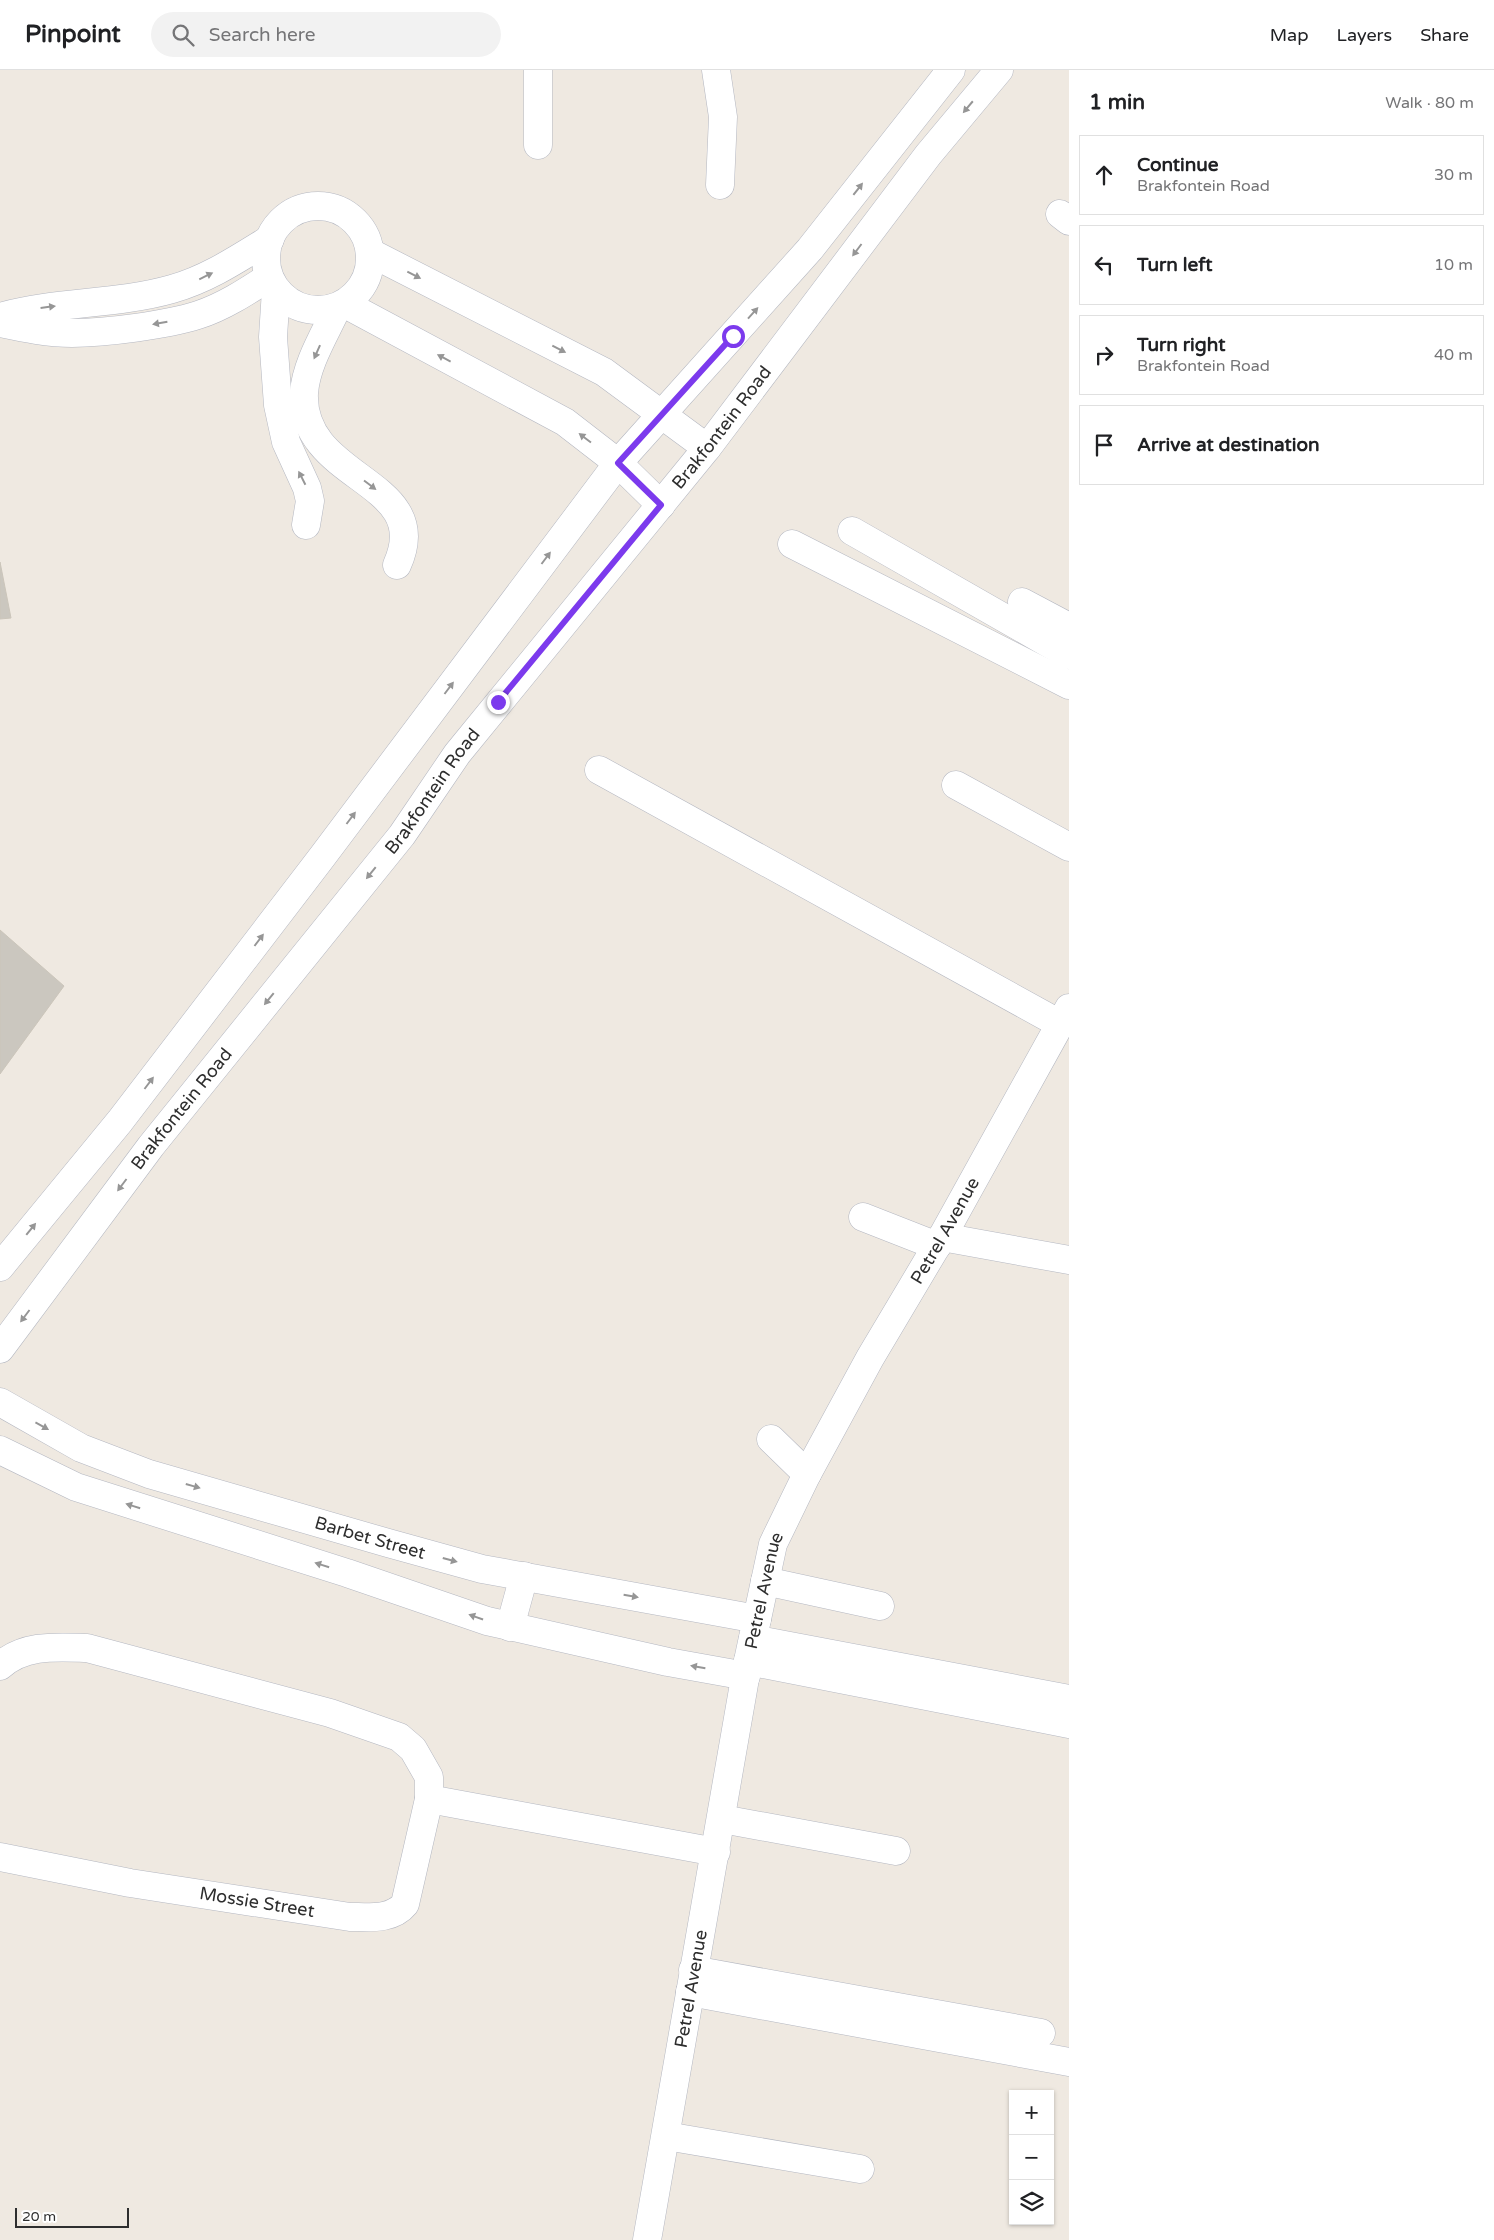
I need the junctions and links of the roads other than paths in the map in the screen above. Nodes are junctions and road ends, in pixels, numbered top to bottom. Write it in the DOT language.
graph roads {
  1 [pos="538,70"];
  2 [pos="716,70"];
  3 [pos="951,70"];
  4 [pos="999,70"];
  5 [pos="538,145"];
  6 [pos="720,185"];
  7 [pos="270,239"];
  8 [pos="371,253"];
  9 [pos="272,284"];
  10 [pos="341,306"];
  11 [pos="0,317"];
  12 [pos="0,323"];
  13 [pos="661,414"];
  14 [pos="707,448"];
  15 [pos="618,463"];
  16 [pos="661,505"];
  17 [pos="306,525"];
  18 [pos="852,531"];
  19 [pos="792,544"];
  20 [pos="397,565"];
  21 [pos="1022,602"];
  22 [pos="1069,627"];
  23 [pos="1069,655"];
  24 [pos="1069,685"];
  25 [pos="599,770"];
  26 [pos="956,785"];
  27 [pos="1069,847"];
  28 [pos="1065,1016"];
  29 [pos="863,1217"];
  30 [pos="939,1242"];
  31 [pos="1069,1260"];
  32 [pos="0,1267"];
  33 [pos="0,1349"];
  34 [pos="0,1402"];
  35 [pos="771,1440"];
  36 [pos="0,1450"];
  37 [pos="807,1474"];
  38 [pos="524,1576"];
  39 [pos="766,1581"];
  40 [pos="880,1606"];
  41 [pos="510,1627"];
  42 [pos="751,1649"];
  43 [pos="0,1666"];
  44 [pos="1069,1699"];
  45 [pos="1069,1724"];
  46 [pos="429,1799"];
  47 [pos="722,1819"];
  48 [pos="896,1851"];
  49 [pos="716,1852"];
  50 [pos="0,1857"];
  51 [pos="691,1981"];
  52 [pos="1041,2033"];
  53 [pos="1069,2062"];
  54 [pos="666,2136"];
  55 [pos="860,2169"];
  56 [pos="647,2240"];
  1 -- 5 [label="street"];
  2 -- 6 [label="street"];
  13 -- 3 [label="street, one-way"];
  4 -- 14 [label="street, Brakfontein Road, one-way"];
  7 -- 8 [label="street"];
  7 -- 9 [label="street"];
  11 -- 7 [label="street, one-way"];
  8 -- 10 [label="street"];
  8 -- 13 [label="street, one-way"];
  9 -- 10 [label="street"];
  9 -- 12 [label="street, one-way"];
  17 -- 9 [label="street, one-way"];
  15 -- 10 [label="street, one-way"];
  10 -- 20 [label="street, one-way"];
  13 -- 14 [label="street"];
  13 -- 15 [label="street"];
  14 -- 16 [label="street, Brakfontein Road"];
  15 -- 16 [label="street"];
  32 -- 15 [label="street, one-way"];
  16 -- 33 [label="street, Brakfontein Road, one-way"];
  18 -- 23 [label="street"];
  19 -- 24 [label="street"];
  21 -- 22 [label="street"];
  25 -- 28 [label="street"];
  26 -- 27 [label="street"];
  28 -- 30 [label="street, Petrel Avenue"];
  29 -- 30 [label="street"];
  30 -- 31 [label="street"];
  30 -- 37 [label="street, Petrel Avenue"];
  34 -- 38 [label="street, Barbet Street, one-way"];
  35 -- 37 [label="street"];
  41 -- 36 [label="street, one-way"];
  37 -- 39 [label="street, Petrel Avenue"];
  38 -- 41 [label="street"];
  38 -- 42 [label="street, Barbet Street, one-way"];
  39 -- 40 [label="street"];
  39 -- 42 [label="street, Petrel Avenue"];
  42 -- 41 [label="street, one-way"];
  42 -- 44 [label="street"];
  42 -- 45 [label="street"];
  42 -- 47 [label="street, Petrel Avenue"];
  43 -- 46 [label="street, Mossie Street"];
  46 -- 49 [label="street"];
  46 -- 50 [label="street, Mossie Street"];
  47 -- 48 [label="street"];
  47 -- 49 [label="street, Petrel Avenue"];
  49 -- 51 [label="street, Petrel Avenue"];
  51 -- 52 [label="street"];
  51 -- 53 [label="street"];
  51 -- 54 [label="street, Petrel Avenue"];
  54 -- 55 [label="street"];
  54 -- 56 [label="street, Petrel Avenue"];
}
